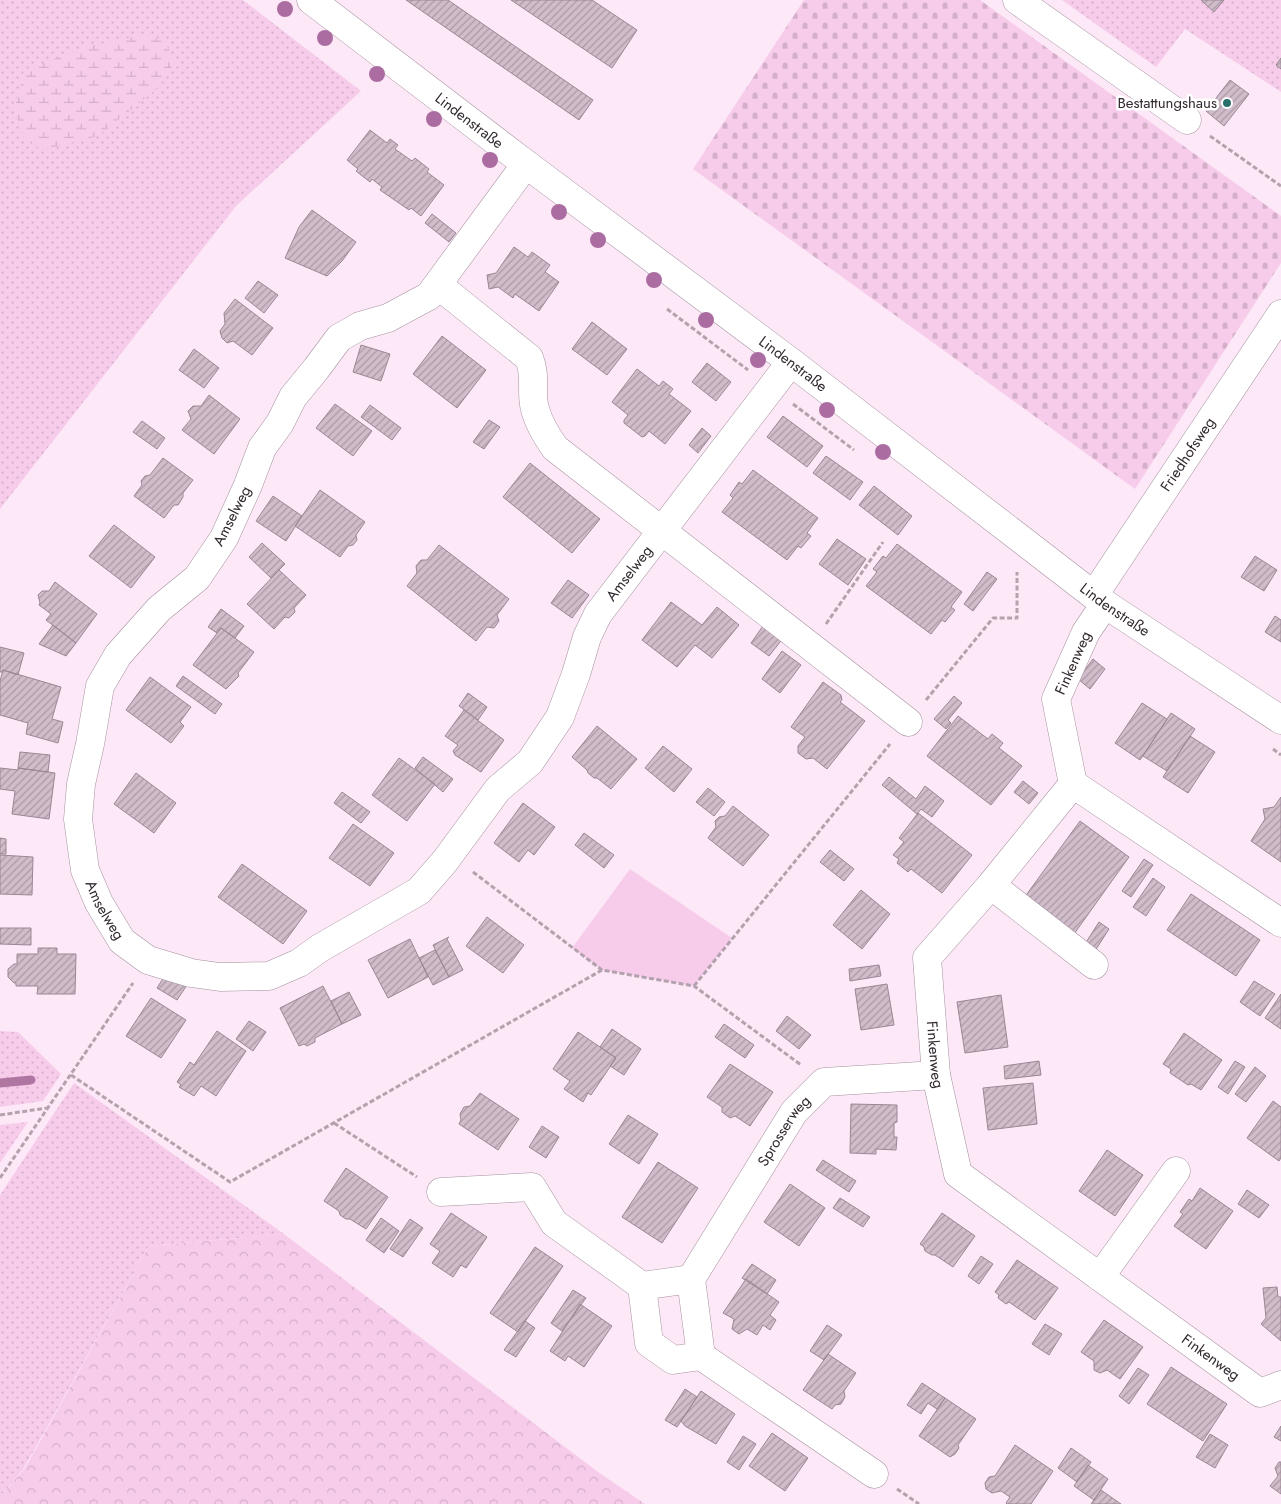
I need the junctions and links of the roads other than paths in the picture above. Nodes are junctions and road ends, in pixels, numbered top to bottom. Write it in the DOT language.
graph roads {
  1 [pos="311,0"];
  2 [pos="1017,0"];
  3 [pos="1187,120"];
  4 [pos="526,164"];
  5 [pos="438,285"];
  6 [pos="1281,314"];
  7 [pos="792,362"];
  8 [pos="663,530"];
  9 [pos="1099,600"];
  10 [pos="1281,720"];
  11 [pos="908,722"];
  12 [pos="1073,784"];
  13 [pos="991,885"];
  14 [pos="1281,923"];
  15 [pos="1094,965"];
  16 [pos="936,1075"];
  17 [pos="1176,1171"];
  18 [pos="441,1192"];
  19 [pos="1100,1277"];
  20 [pos="691,1279"];
  21 [pos="642,1286"];
  22 [pos="701,1356"];
  23 [pos="1281,1385"];
  24 [pos="874,1474"];
  1 -- 4 [label="street, Lindenstraße"];
  2 -- 3 [label="street"];
  4 -- 5 [label="street, Amselweg"];
  4 -- 7 [label="street, Lindenstraße"];
  5 -- 8 [label="street, Amselweg"];
  5 -- 8 [label="street, Amselweg"];
  6 -- 9 [label="street, Friedhofsweg"];
  7 -- 8 [label="street, Amselweg"];
  7 -- 9 [label="street, Lindenstraße"];
  8 -- 11 [label="street, Amselweg"];
  9 -- 10 [label="street, Lindenstraße"];
  9 -- 12 [label="street, Finkenweg"];
  12 -- 13 [label="street, Finkenweg"];
  12 -- 14 [label="street"];
  13 -- 15 [label="street"];
  13 -- 16 [label="street, Finkenweg"];
  16 -- 19 [label="street, Finkenweg"];
  16 -- 20 [label="street, Sprosserweg"];
  17 -- 19 [label="street"];
  18 -- 21 [label="street"];
  19 -- 23 [label="street, Finkenweg"];
  20 -- 21 [label="street"];
  20 -- 22 [label="street"];
  21 -- 22 [label="street"];
  22 -- 24 [label="street"];
}
